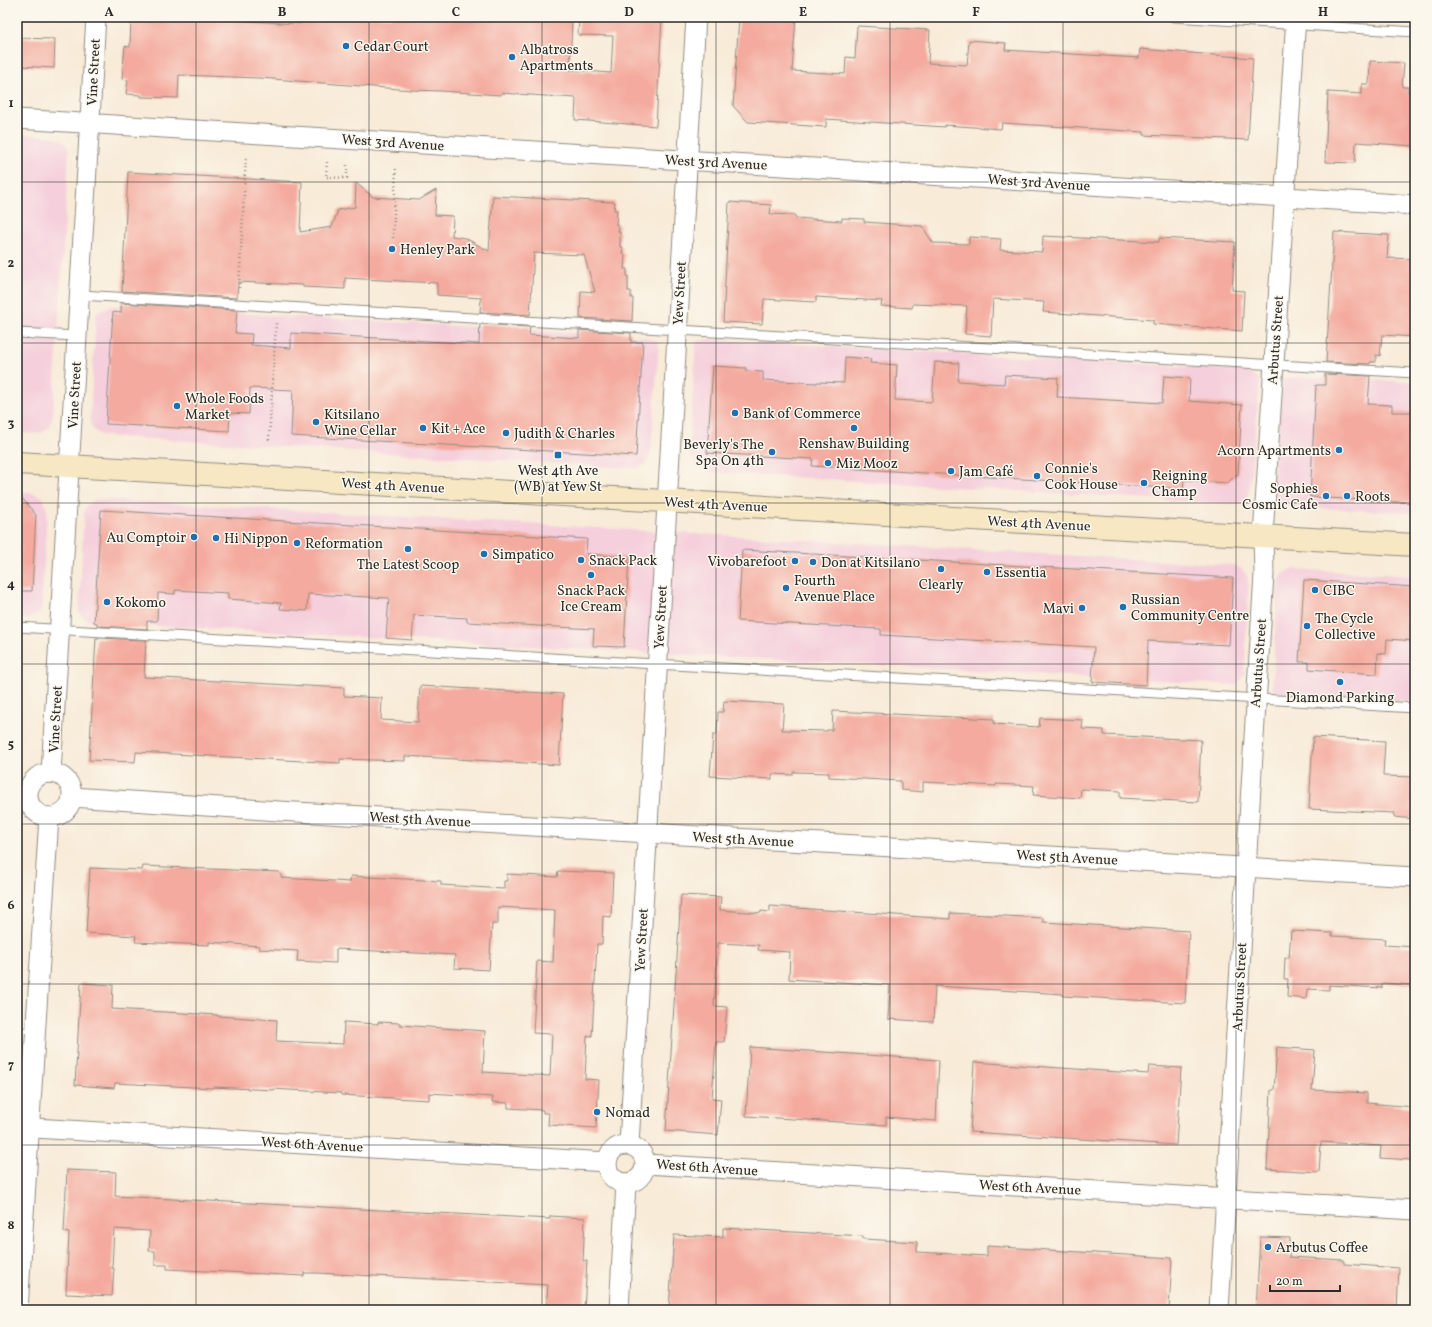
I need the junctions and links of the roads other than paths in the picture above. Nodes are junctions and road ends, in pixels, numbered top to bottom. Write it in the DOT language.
graph roads {
  1 [pos="96,17"];
  2 [pos="696,17"];
  3 [pos="1174,17"];
  4 [pos="1295,20"];
  5 [pos="1415,32"];
  6 [pos="17,119"];
  7 [pos="90,124"];
  8 [pos="687,160"];
  9 [pos="1284,197"];
  10 [pos="1415,205"];
  11 [pos="80,296"];
  12 [pos="677,330"];
  13 [pos="17,334"];
  14 [pos="78,336"];
  15 [pos="1274,364"];
  16 [pos="1415,373"];
  17 [pos="17,463"];
  18 [pos="69,466"];
  19 [pos="667,502"];
  20 [pos="1263,536"];
  21 [pos="1415,545"];
  22 [pos="17,627"];
  23 [pos="60,629"];
  24 [pos="657,664"];
  25 [pos="1256,699"];
  26 [pos="1415,708"];
  27 [pos="51,774"];
  28 [pos="23,794"];
  29 [pos="72,797"];
  30 [pos="49,817"];
  31 [pos="647,833"];
  32 [pos="1246,867"];
  33 [pos="1415,877"];
  34 [pos="23,1127"];
  35 [pos="629,1144"];
  36 [pos="607,1162"];
  37 [pos="646,1164"];
  38 [pos="626,1183"];
  39 [pos="1226,1199"];
  40 [pos="1415,1210"];
  41 [pos="18,1310"];
  42 [pos="619,1310"];
  43 [pos="1219,1310"];
  1 -- 7 [label="street, Vine Street"];
  2 -- 8 [label="street, Yew Street"];
  3 -- 4 [label="lane"];
  4 -- 5 [label="lane"];
  4 -- 9 [label="street, Arbutus Street"];
  6 -- 7 [label="street, West 3rd Avenue"];
  7 -- 8 [label="street, West 3rd Avenue"];
  7 -- 11 [label="street, Vine Street"];
  8 -- 9 [label="street, West 3rd Avenue"];
  8 -- 12 [label="street, Yew Street"];
  9 -- 10 [label="street, West 3rd Avenue"];
  9 -- 15 [label="street, Arbutus Street"];
  11 -- 12 [label="lane"];
  11 -- 14 [label="street, Vine Street"];
  12 -- 15 [label="lane"];
  12 -- 19 [label="street, Yew Street"];
  13 -- 14 [label="lane"];
  14 -- 18 [label="street, Vine Street"];
  15 -- 16 [label="lane"];
  15 -- 20 [label="street, Arbutus Street"];
  17 -- 18 [label="main road, West 4th Avenue"];
  18 -- 19 [label="main road, West 4th Avenue"];
  18 -- 23 [label="street, Vine Street"];
  19 -- 20 [label="main road, West 4th Avenue"];
  19 -- 24 [label="street, Yew Street"];
  20 -- 21 [label="main road, West 4th Avenue"];
  20 -- 25 [label="street, Arbutus Street"];
  22 -- 23 [label="lane"];
  23 -- 24 [label="lane"];
  23 -- 27 [label="street, Vine Street"];
  24 -- 25 [label="lane"];
  24 -- 31 [label="street, Yew Street"];
  25 -- 26 [label="lane"];
  25 -- 32 [label="street, Arbutus Street"];
  27 -- 28 [label="street"];
  27 -- 29 [label="street"];
  28 -- 30 [label="street"];
  29 -- 30 [label="street"];
  29 -- 31 [label="street, West 5th Avenue"];
  30 -- 34 [label="street"];
  31 -- 32 [label="street, West 5th Avenue"];
  31 -- 35 [label="street, Yew Street"];
  32 -- 33 [label="street, West 5th Avenue"];
  32 -- 39 [label="street, Arbutus Street"];
  34 -- 36 [label="street, West 6th Avenue"];
  34 -- 41 [label="street"];
  35 -- 36 [label="street"];
  35 -- 37 [label="street"];
  36 -- 38 [label="street"];
  37 -- 38 [label="street"];
  37 -- 39 [label="street, West 6th Avenue"];
  38 -- 42 [label="street"];
  39 -- 40 [label="street, West 6th Avenue"];
  39 -- 43 [label="street, Arbutus Street"];
}
